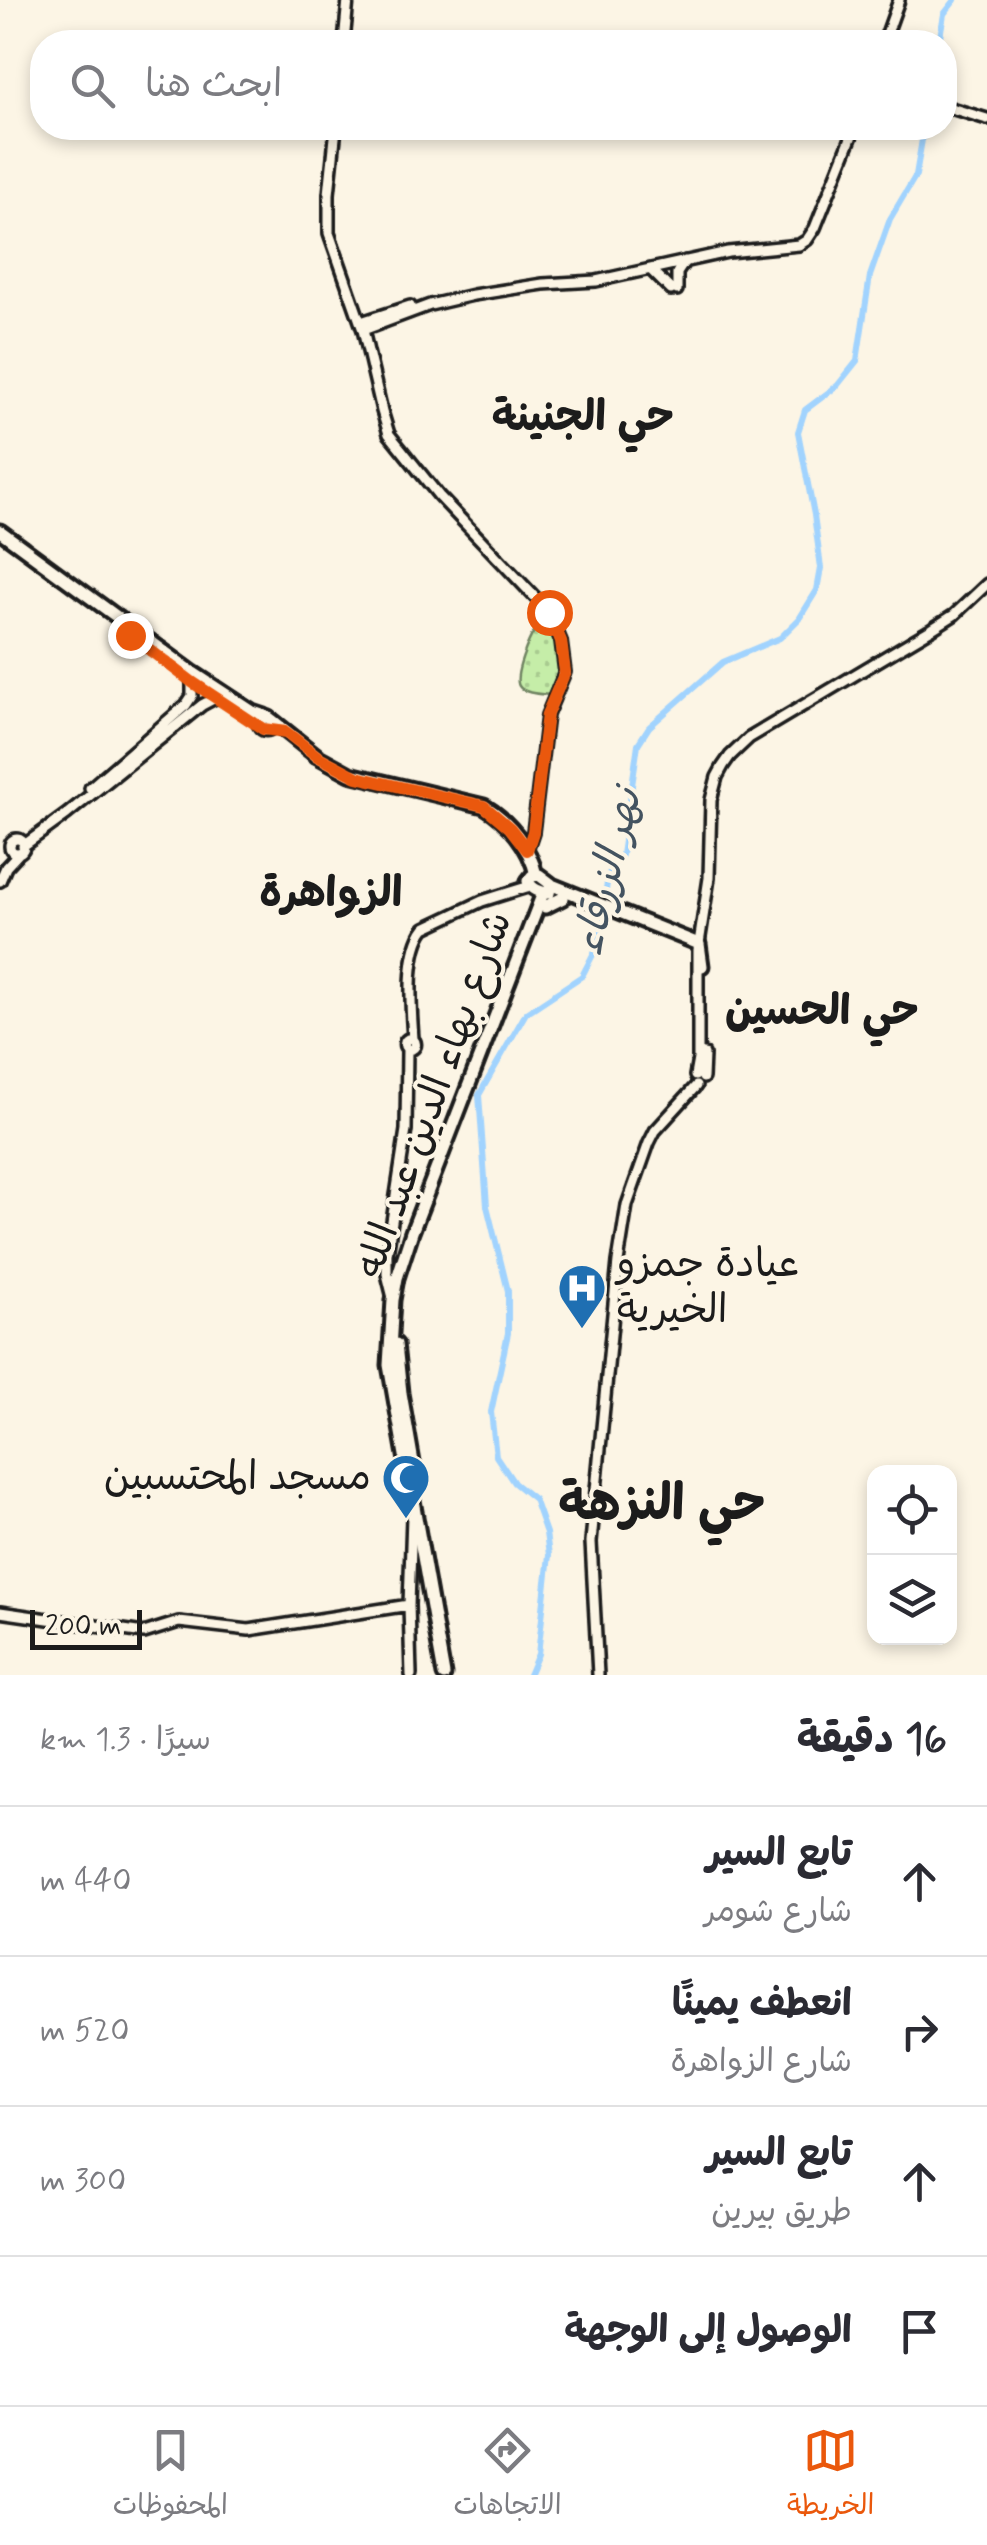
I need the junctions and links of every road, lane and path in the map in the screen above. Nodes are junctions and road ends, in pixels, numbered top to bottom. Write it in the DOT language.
graph roads {
  1 [pos="350,0"];
  2 [pos="899,0"];
  3 [pos="347,30"];
  4 [pos="888,30"];
  5 [pos="957,107"];
  6 [pos="987,116"];
  7 [pos="336,140"];
  8 [pos="337,140"];
  9 [pos="850,140"];
  10 [pos="329,194"];
  11 [pos="328,227"];
  12 [pos="685,260"];
  13 [pos="338,262"];
  14 [pos="651,270"];
  15 [pos="362,326"];
  16 [pos="0,535"];
  17 [pos="987,586"];
  18 [pos="192,682"];
  19 [pos="217,697"];
  20 [pos="266,722"];
  21 [pos="41,835"];
  22 [pos="18,847"];
  23 [pos="528,852"];
  24 [pos="0,867"];
  25 [pos="0,880"];
  26 [pos="531,880"];
  27 [pos="548,891"];
  28 [pos="710,893"];
  29 [pos="563,898"];
  30 [pos="585,902"];
  31 [pos="545,907"];
  32 [pos="698,943"];
  33 [pos="702,966"];
  34 [pos="696,1080"];
  35 [pos="431,1192"];
  36 [pos="393,1300"];
  37 [pos="399,1403"];
  38 [pos="412,1504"];
  39 [pos="409,1605"];
  40 [pos="0,1612"];
  41 [pos="412,1675"];
  42 [pos="448,1675"];
  43 [pos="598,1675"];
  1 -- 3 [label="main road"];
  2 -- 4 [label="main road"];
  5 -- 6 [label="main road"];
  7 -- 10 [label="main road"];
  8 -- 13 [label="main road"];
  9 -- 12 [label="main road"];
  10 -- 11 [label="main road"];
  10 -- 11 [label="main road"];
  11 -- 13 [label="main road"];
  12 -- 14 [label="main road"];
  12 -- 14 [label="main road"];
  13 -- 15 [label="main road"];
  14 -- 15 [label="main road"];
  15 -- 23 [label="main road"];
  16 -- 18 [label="main road"];
  16 -- 20 [label="main road"];
  17 -- 28 [label="main road"];
  18 -- 19 [label="main road"];
  18 -- 21 [label="main road"];
  19 -- 20 [label="main road"];
  19 -- 21 [label="main road"];
  20 -- 23 [label="main road"];
  21 -- 22 [label="main road"];
  22 -- 24 [label="main road"];
  22 -- 25 [label="main road"];
  23 -- 26 [label="main road"];
  26 -- 27 [label="main road"];
  26 -- 36 [label="main road"];
  27 -- 29 [label="main road"];
  27 -- 30 [label="main road"];
  27 -- 31 [label="main road, شارع بهاء الدين عبد الله"];
  27 -- 35 [label="main road, شارع بهاء الدين عبد الله"];
  28 -- 32 [label="main road"];
  28 -- 33 [label="main road"];
  29 -- 30 [label="main road"];
  29 -- 31 [label="main road"];
  30 -- 32 [label="main road"];
  31 -- 35 [label="main road, شارع بهاء الدين عبد الله"];
  32 -- 33 [label="main road"];
  32 -- 34 [label="main road"];
  33 -- 34 [label="main road"];
  34 -- 43 [label="main road"];
  35 -- 36 [label="main road, شارع بهاء الدين عبد الله"];
  35 -- 37 [label="main road, شارع بهاء الدين عبد الله"];
  36 -- 37 [label="main road, شارع بهاء الدين عبد الله"];
  37 -- 38 [label="main road, شارع بهاء الدين عبد الله"];
  37 -- 42 [label="main road, شارع بهاء الدين عبد الله"];
  38 -- 39 [label="main road"];
  38 -- 42 [label="main road, شارع بهاء الدين عبد الله"];
  39 -- 40 [label="main road"];
  39 -- 41 [label="main road"];
}
